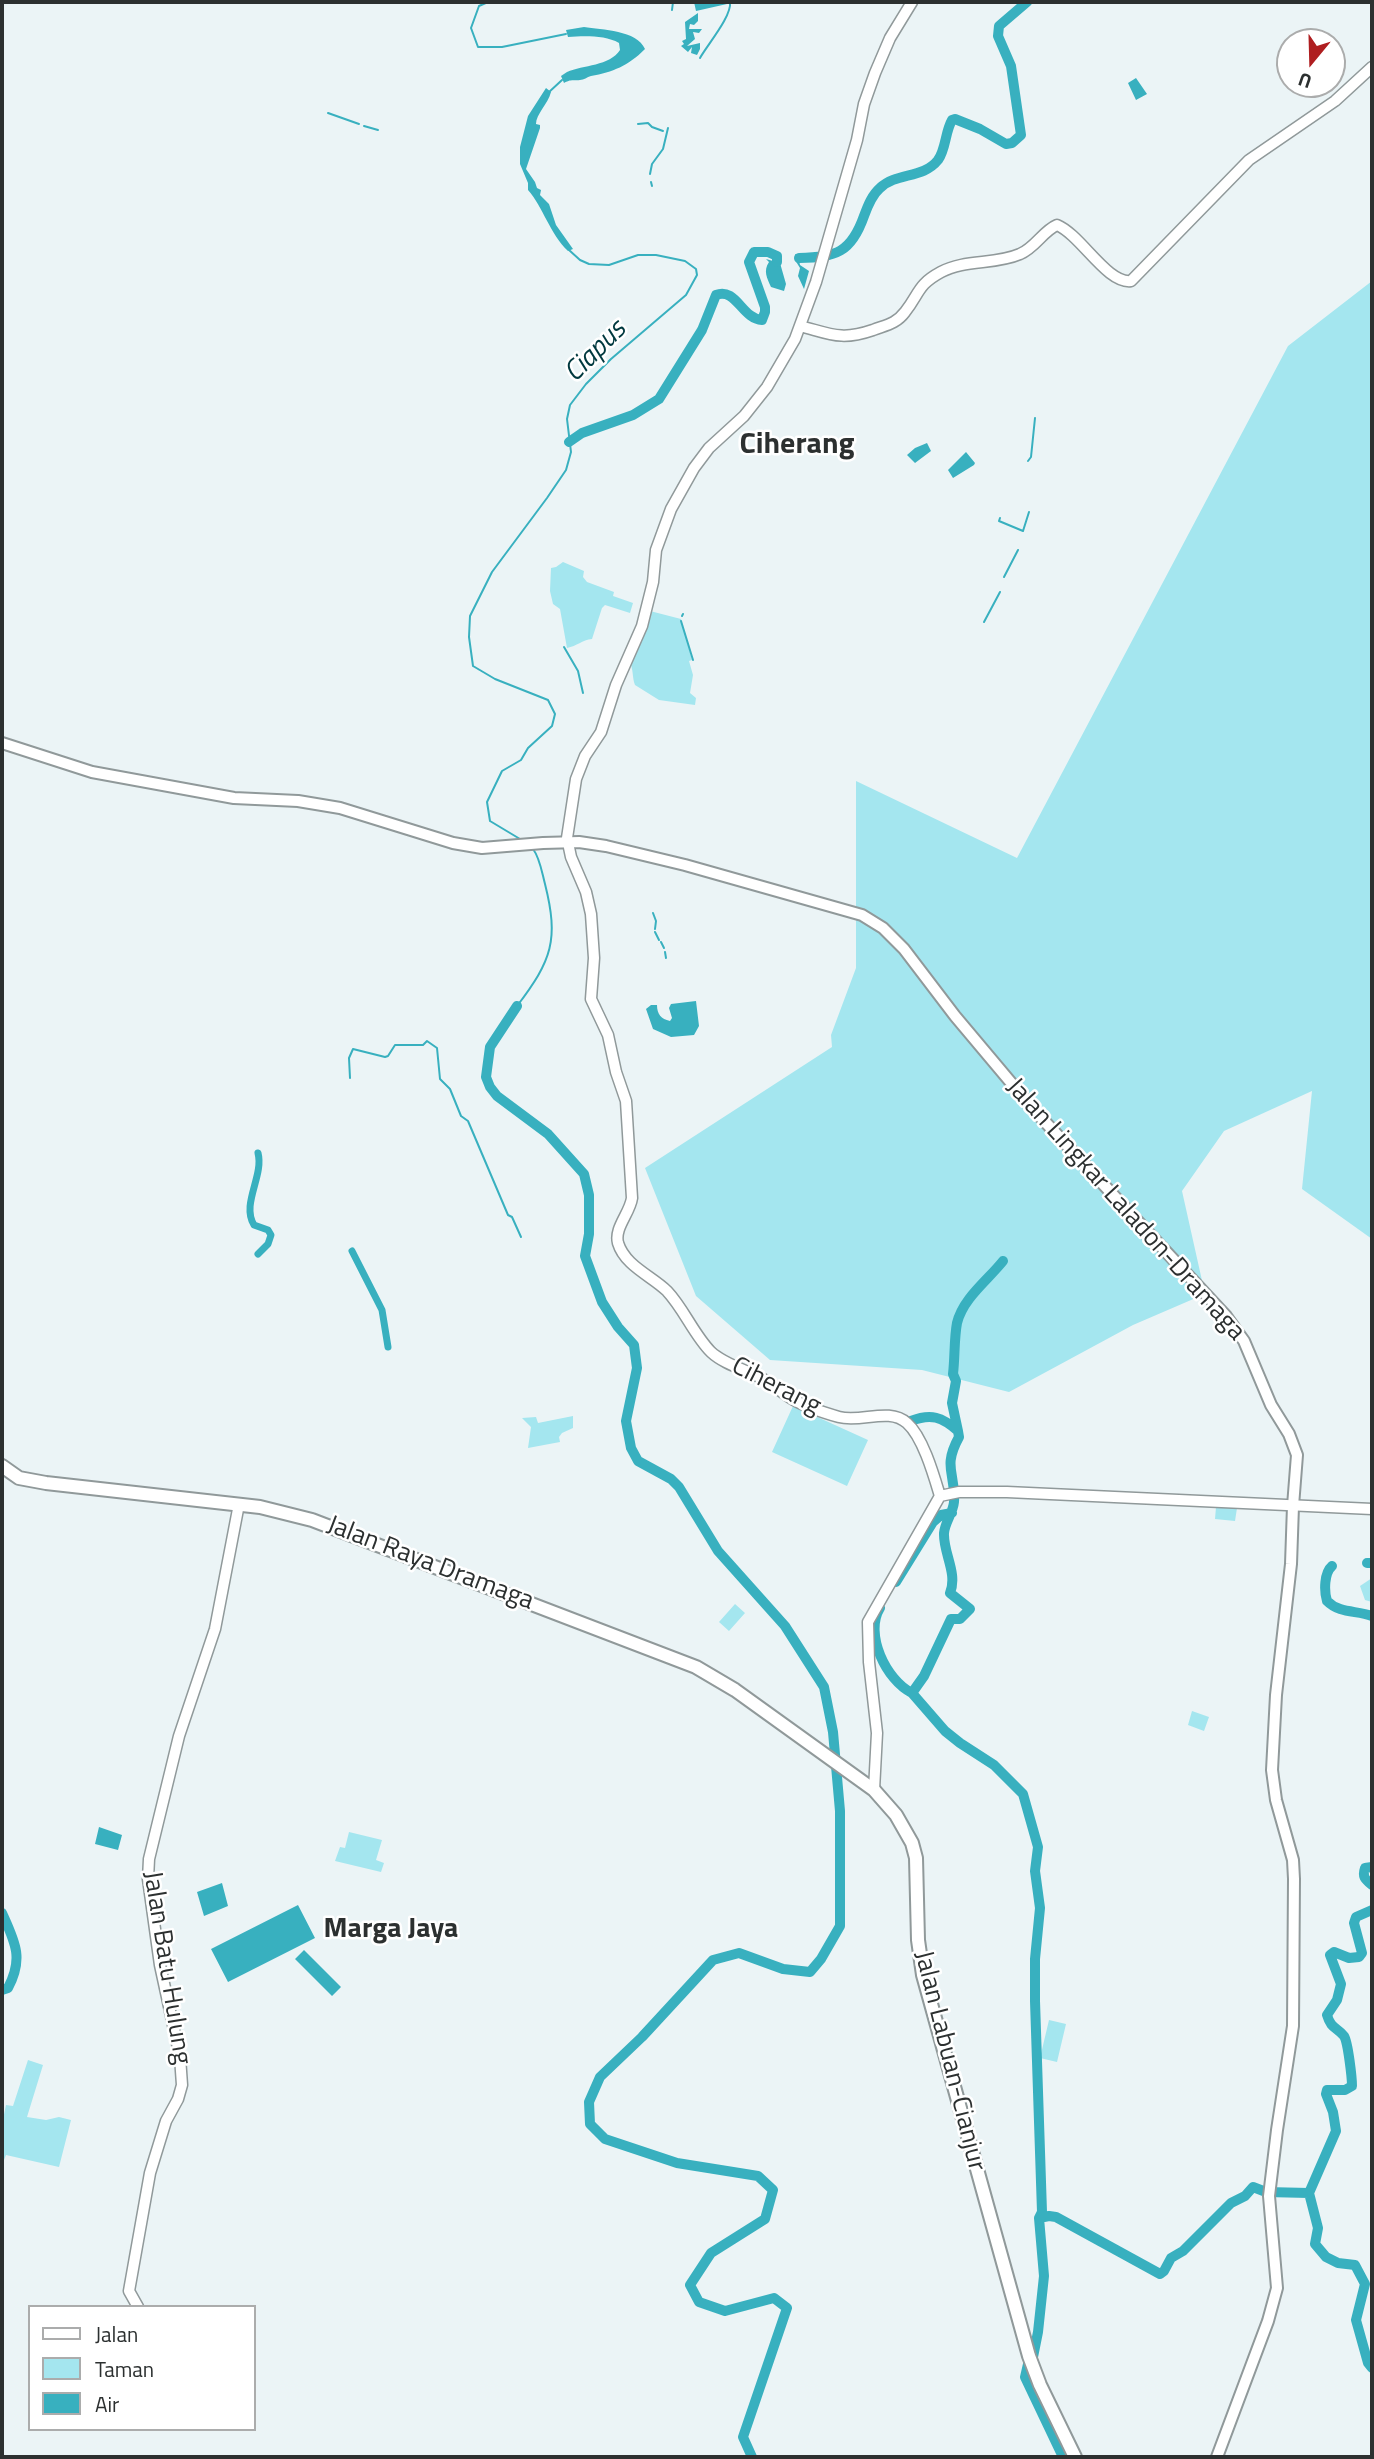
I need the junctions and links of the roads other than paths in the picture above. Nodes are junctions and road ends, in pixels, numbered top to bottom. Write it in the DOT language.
graph roads {
  1 [pos="912,2"];
  2 [pos="1372,67"];
  3 [pos="800,326"];
  4 [pos="2,743"];
  5 [pos="568,842"];
  6 [pos="2,1469"];
  7 [pos="940,1496"];
  8 [pos="239,1504"];
  9 [pos="1293,1506"];
  10 [pos="1372,1509"];
  11 [pos="877,1763"];
  12 [pos="861,1781"];
  13 [pos="874,1790"];
  14 [pos="137,2305"];
  15 [pos="1075,2457"];
  16 [pos="1217,2457"];
  1 -- 3 [label="street"];
  2 -- 3 [label="street"];
  3 -- 5 [label="street"];
  4 -- 5 [label="main road, Jalan Lingkar Laladon-Dramaga"];
  5 -- 7 [label="street, Ciherang"];
  5 -- 9 [label="main road, Jalan Lingkar Laladon-Dramaga"];
  6 -- 8 [label="highway, Jalan Raya Dramaga"];
  7 -- 9 [label="street"];
  7 -- 11 [label="street"];
  8 -- 12 [label="highway, Jalan Raya Dramaga"];
  8 -- 14 [label="street, Jalan Batu Hulung"];
  9 -- 10 [label="street"];
  9 -- 16 [label="main road, Jalan Lingkar Laladon-Dramaga"];
  11 -- 12 [label="street"];
  11 -- 13 [label="street"];
  12 -- 13 [label="highway, Jalan Labuan-Cianjur"];
  13 -- 15 [label="highway, Jalan Labuan-Cianjur"];
}
